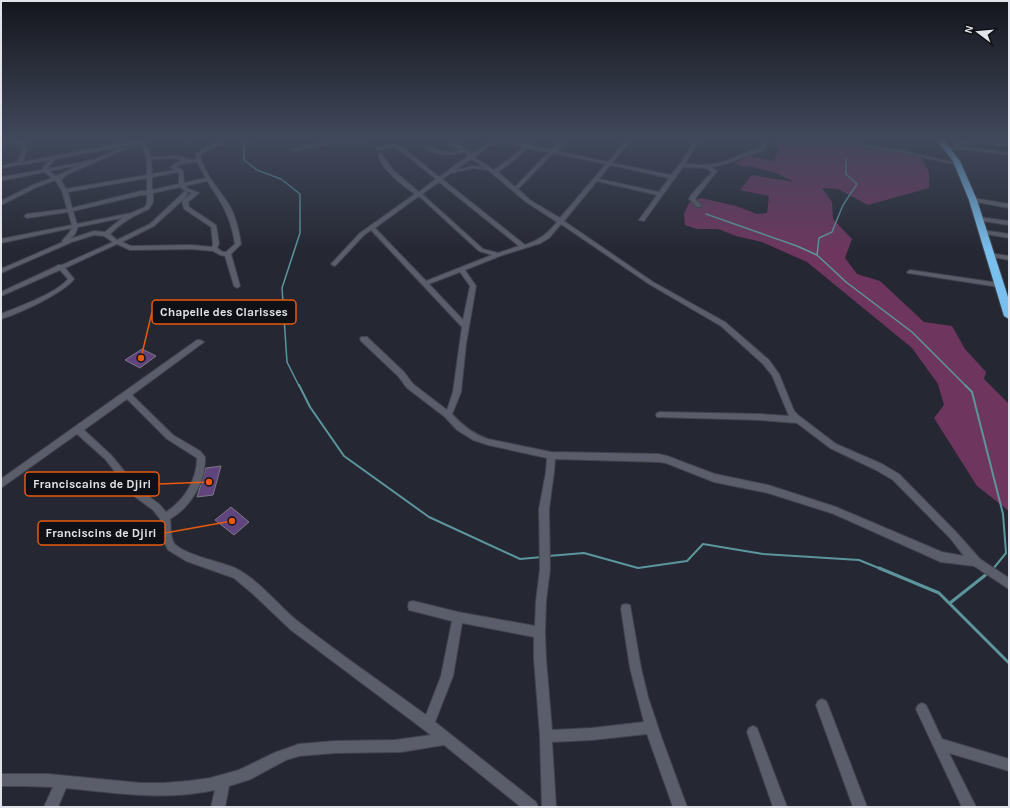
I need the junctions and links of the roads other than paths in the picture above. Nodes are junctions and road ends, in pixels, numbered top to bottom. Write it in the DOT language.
graph roads {
  1 [pos="150,176"];
  2 [pos="12,177"];
  3 [pos="54,177"];
  4 [pos="60,177"];
  5 [pos="146,177"];
  6 [pos="182,177"];
  7 [pos="207,177"];
  8 [pos="398,177"];
  9 [pos="436,177"];
  10 [pos="442,177"];
  11 [pos="500,177"];
  12 [pos="600,177"];
  13 [pos="672,177"];
  14 [pos="711,177"];
  15 [pos="963,177"];
  16 [pos="526,178"];
  17 [pos="1,179"];
  18 [pos="57,179"];
  19 [pos="439,179"];
  20 [pos="208,180"];
  21 [pos="504,180"];
  22 [pos="597,180"];
  23 [pos="183,188"];
  24 [pos="515,189"];
  25 [pos="65,191"];
  26 [pos="150,192"];
  27 [pos="419,194"];
  28 [pos="660,194"];
  29 [pos="973,200"];
  30 [pos="1,203"];
  31 [pos="700,206"];
  32 [pos="1009,206"];
  33 [pos="71,210"];
  34 [pos="133,214"];
  35 [pos="27,216"];
  36 [pos="978,219"];
  37 [pos="642,220"];
  38 [pos="559,221"];
  39 [pos="1009,223"];
  40 [pos="75,226"];
  41 [pos="371,227"];
  42 [pos="982,232"];
  43 [pos="94,233"];
  44 [pos="106,234"];
  45 [pos="1009,236"];
  46 [pos="1,241"];
  47 [pos="117,242"];
  48 [pos="59,246"];
  49 [pos="524,247"];
  50 [pos="214,250"];
  51 [pos="228,254"];
  52 [pos="989,254"];
  53 [pos="498,255"];
  54 [pos="1009,258"];
  55 [pos="334,264"];
  56 [pos="60,266"];
  57 [pos="462,270"];
  58 [pos="1,271"];
  59 [pos="910,272"];
  60 [pos="426,283"];
  61 [pos="999,285"];
  62 [pos="237,286"];
  63 [pos="1,294"];
  64 [pos="1005,295"];
  65 [pos="1009,316"];
  66 [pos="1,317"];
  67 [pos="466,327"];
  68 [pos="364,339"];
  69 [pos="200,342"];
  70 [pos="127,395"];
  71 [pos="448,415"];
  72 [pos="660,415"];
  73 [pos="798,420"];
  74 [pos="77,429"];
  75 [pos="551,455"];
  76 [pos="1,484"];
  77 [pos="165,517"];
  78 [pos="976,562"];
  79 [pos="1009,584"];
  80 [pos="413,606"];
  81 [pos="626,609"];
  82 [pos="458,617"];
  83 [pos="540,633"];
  84 [pos="822,705"];
  85 [pos="922,709"];
  86 [pos="428,724"];
  87 [pos="651,727"];
  88 [pos="753,732"];
  89 [pos="546,736"];
  90 [pos="446,738"];
  91 [pos="939,744"];
  92 [pos="1009,765"];
  93 [pos="1,780"];
  94 [pos="62,782"];
  95 [pos="223,782"];
  96 [pos="51,807"];
  97 [pos="218,807"];
  98 [pos="531,807"];
  99 [pos="549,807"];
  100 [pos="680,807"];
  101 [pos="780,807"];
  102 [pos="860,807"];
  103 [pos="969,807"];
  1 -- 26 [label="street"];
  2 -- 17 [label="street"];
  3 -- 18 [label="street"];
  4 -- 18 [label="street"];
  5 -- 25 [label="street"];
  6 -- 23 [label="street"];
  7 -- 20 [label="street"];
  8 -- 27 [label="street"];
  9 -- 19 [label="street"];
  10 -- 19 [label="street"];
  11 -- 21 [label="street"];
  12 -- 22 [label="street"];
  13 -- 28 [label="street"];
  14 -- 31 [label="street"];
  15 -- 29 [label="highway"];
  16 -- 21 [label="street"];
  16 -- 24 [label="street"];
  18 -- 25 [label="street"];
  18 -- 30 [label="street"];
  19 -- 27 [label="street"];
  19 -- 49 [label="street"];
  20 -- 23 [label="street"];
  20 -- 51 [label="street"];
  21 -- 24 [label="street"];
  22 -- 28 [label="street"];
  22 -- 38 [label="street"];
  23 -- 26 [label="street"];
  23 -- 47 [label="street"];
  23 -- 50 [label="street"];
  24 -- 38 [label="street"];
  25 -- 33 [label="street"];
  26 -- 33 [label="street"];
  26 -- 34 [label="street"];
  27 -- 41 [label="street"];
  27 -- 53 [label="street"];
  28 -- 37 [label="street"];
  29 -- 32 [label="street"];
  29 -- 36 [label="highway"];
  33 -- 35 [label="street"];
  33 -- 40 [label="street"];
  34 -- 40 [label="street"];
  34 -- 44 [label="street"];
  36 -- 39 [label="street"];
  36 -- 42 [label="highway"];
  38 -- 49 [label="street"];
  38 -- 73 [label="street"];
  40 -- 43 [label="street"];
  40 -- 46 [label="street"];
  40 -- 48 [label="street"];
  41 -- 55 [label="street"];
  41 -- 60 [label="street"];
  42 -- 45 [label="street"];
  42 -- 52 [label="highway"];
  43 -- 44 [label="street"];
  43 -- 48 [label="street"];
  44 -- 47 [label="street"];
  47 -- 50 [label="street"];
  47 -- 56 [label="street"];
  48 -- 58 [label="street"];
  49 -- 53 [label="street"];
  50 -- 51 [label="street"];
  51 -- 62 [label="street"];
  52 -- 54 [label="street"];
  52 -- 61 [label="highway"];
  53 -- 57 [label="street"];
  56 -- 63 [label="street"];
  56 -- 66 [label="street"];
  57 -- 60 [label="street"];
  57 -- 67 [label="street"];
  59 -- 61 [label="street"];
  60 -- 67 [label="street"];
  61 -- 64 [label="highway"];
  64 -- 65 [label="highway"];
  67 -- 71 [label="street"];
  68 -- 71 [label="street"];
  69 -- 70 [label="street"];
  70 -- 74 [label="street"];
  70 -- 77 [label="street"];
  71 -- 75 [label="street"];
  72 -- 73 [label="street"];
  73 -- 78 [label="street"];
  74 -- 76 [label="street"];
  74 -- 77 [label="street"];
  75 -- 78 [label="street"];
  75 -- 83 [label="street"];
  77 -- 86 [label="street"];
  78 -- 79 [label="street"];
  80 -- 82 [label="street"];
  81 -- 87 [label="street"];
  82 -- 83 [label="street"];
  82 -- 86 [label="street"];
  83 -- 89 [label="street"];
  84 -- 102 [label="street"];
  85 -- 91 [label="street"];
  86 -- 90 [label="street"];
  87 -- 89 [label="street"];
  87 -- 100 [label="street"];
  88 -- 101 [label="street"];
  89 -- 99 [label="street"];
  90 -- 95 [label="street"];
  90 -- 98 [label="street"];
  91 -- 92 [label="street"];
  91 -- 103 [label="street"];
  93 -- 94 [label="street"];
  94 -- 95 [label="street"];
  94 -- 96 [label="street"];
  95 -- 97 [label="street"];
}
